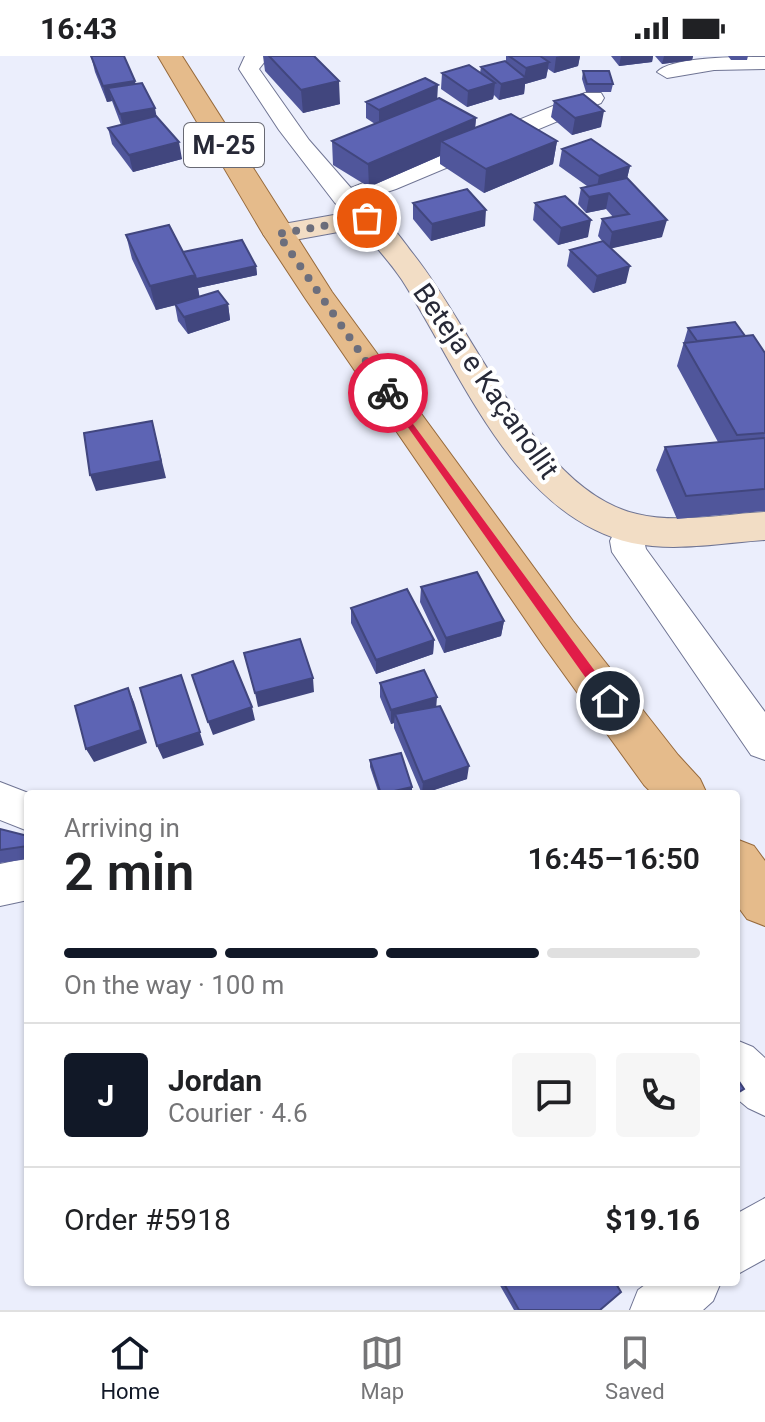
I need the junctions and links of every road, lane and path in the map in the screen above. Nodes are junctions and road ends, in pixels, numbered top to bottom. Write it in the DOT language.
graph roads {
  1 [pos="170,56"];
  2 [pos="182,56"];
  3 [pos="251,57"];
  4 [pos="765,63"];
  5 [pos="667,72"];
  6 [pos="593,98"];
  7 [pos="356,208"];
  8 [pos="285,232"];
  9 [pos="765,526"];
  10 [pos="632,529"];
  11 [pos="765,743"];
  12 [pos="680,790"];
  13 [pos="0,801"];
  14 [pos="24,810"];
  15 [pos="740,868"];
  16 [pos="24,880"];
  17 [pos="0,885"];
  18 [pos="765,901"];
  19 [pos="740,1068"];
  20 [pos="765,1091"];
  21 [pos="765,1225"];
  22 [pos="740,1245"];
  23 [pos="689,1286"];
  24 [pos="658,1310"];
  1 -- 8 [label="main road, M-25"];
  2 -- 8 [label="main road, M-25"];
  3 -- 7 [label="street"];
  4 -- 5 [label="street"];
  6 -- 7 [label="street"];
  7 -- 8 [label="street"];
  7 -- 10 [label="street, Beteja e Kaçanollit"];
  8 -- 12 [label="main road, M-25"];
  9 -- 10 [label="street, Beteja e Kaçanollit"];
  10 -- 11 [label="street"];
  13 -- 14 [label="street"];
  15 -- 18 [label="main road"];
  16 -- 17 [label="street"];
  19 -- 20 [label="street"];
  21 -- 22 [label="street"];
  23 -- 24 [label="street"];
}
